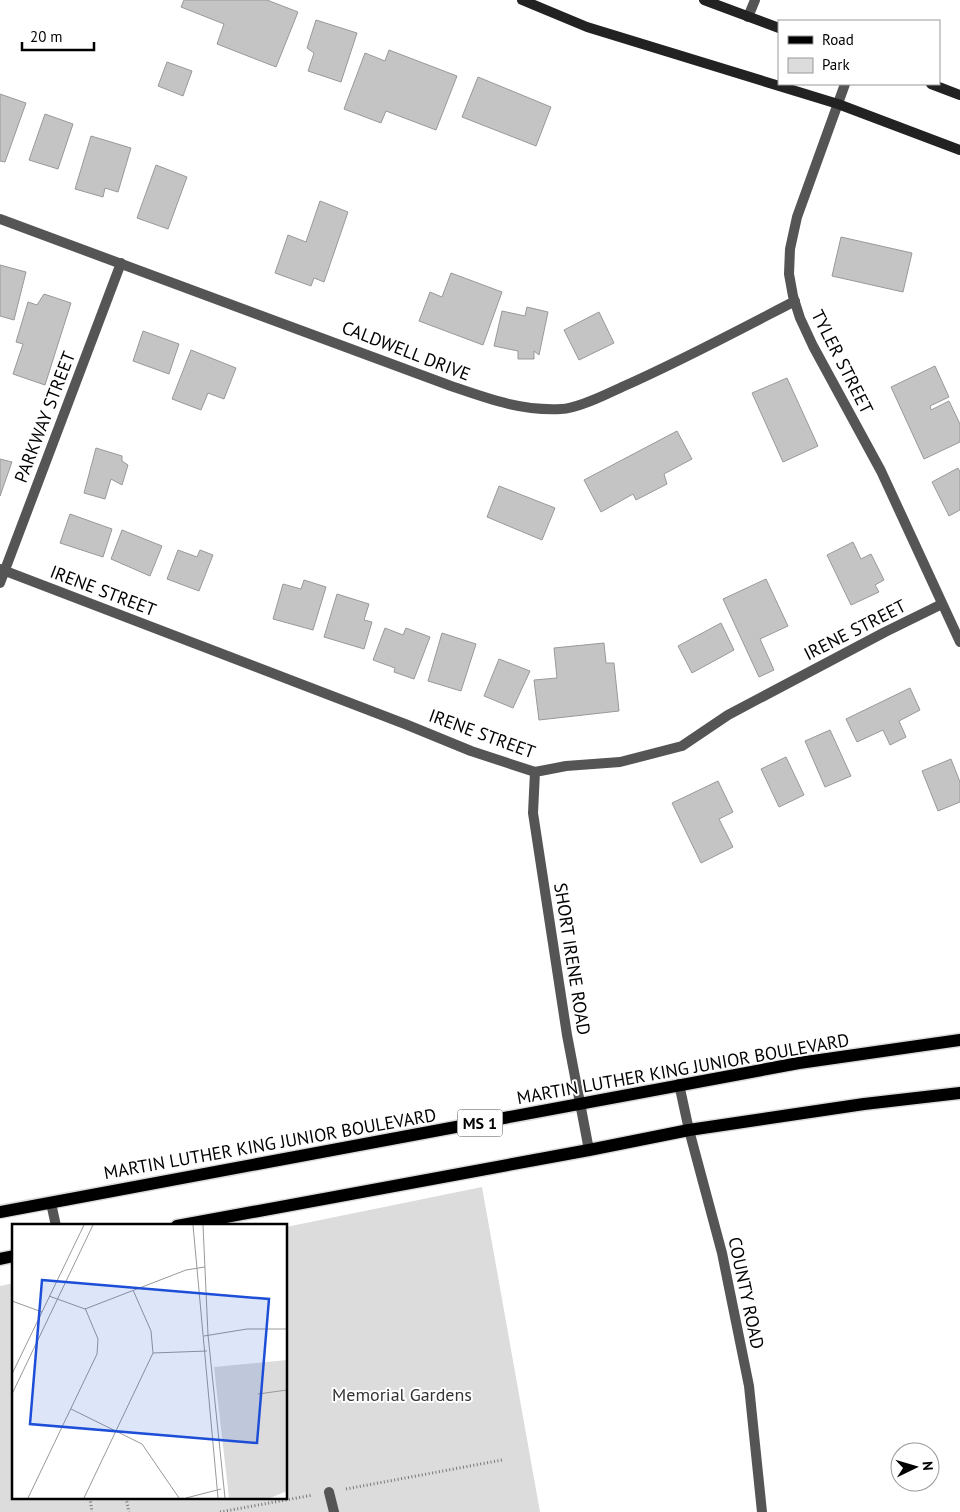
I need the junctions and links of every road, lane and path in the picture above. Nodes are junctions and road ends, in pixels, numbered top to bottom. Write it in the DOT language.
graph roads {
  1 [pos="522,0"];
  2 [pos="704,0"];
  3 [pos="755,0"];
  4 [pos="748,17"];
  5 [pos="778,28"];
  6 [pos="844,85"];
  7 [pos="934,85"];
  8 [pos="960,95"];
  9 [pos="838,104"];
  10 [pos="960,150"];
  11 [pos="0,219"];
  12 [pos="121,263"];
  13 [pos="795,301"];
  14 [pos="2,570"];
  15 [pos="0,582"];
  16 [pos="942,604"];
  17 [pos="960,642"];
  18 [pos="535,772"];
  19 [pos="960,1040"];
  20 [pos="679,1084"];
  21 [pos="960,1093"];
  22 [pos="581,1105"];
  23 [pos="689,1130"];
  24 [pos="589,1150"];
  25 [pos="51,1202"];
  26 [pos="0,1212"];
  27 [pos="56,1224"];
  28 [pos="188,1224"];
  29 [pos="502,1460"];
  30 [pos="330,1492"];
  31 [pos="286,1500"];
  32 [pos="288,1500"];
  33 [pos="220,1512"];
  34 [pos="334,1512"];
  35 [pos="762,1512"];
  1 -- 9 [label="main road"];
  2 -- 4 [label="main road"];
  3 -- 4 [label="street"];
  4 -- 5 [label="main road"];
  6 -- 9 [label="street, TYLER STREET"];
  7 -- 8 [label="main road"];
  9 -- 10 [label="main road"];
  9 -- 13 [label="street, TYLER STREET"];
  11 -- 12 [label="street, CALDWELL DRIVE"];
  12 -- 13 [label="street, CALDWELL DRIVE"];
  12 -- 14 [label="street, PARKWAY STREET"];
  13 -- 16 [label="street, TYLER STREET"];
  14 -- 15 [label="street, PARKWAY STREET"];
  14 -- 18 [label="street, IRENE STREET"];
  16 -- 17 [label="street, TYLER STREET"];
  16 -- 18 [label="street, IRENE STREET"];
  18 -- 22 [label="street, SHORT IRENE ROAD"];
  19 -- 20 [label="main road, MARTIN LUTHER KING JUNIOR BOULEVARD / MS 1"];
  20 -- 22 [label="main road, MARTIN LUTHER KING JUNIOR BOULEVARD / MS 1"];
  20 -- 23 [label="street, COUNTY ROAD"];
  21 -- 23 [label="main road"];
  22 -- 24 [label="street, SHORT IRENE ROAD"];
  22 -- 25 [label="main road, MARTIN LUTHER KING JUNIOR BOULEVARD / MS 1"];
  23 -- 24 [label="main road"];
  23 -- 35 [label="street, COUNTY ROAD"];
  24 -- 28 [label="main road"];
  25 -- 26 [label="main road, MARTIN LUTHER KING JUNIOR BOULEVARD / MS 1"];
  25 -- 27 [label="street"];
  29 -- 30 [label="path"];
  30 -- 32 [label="path"];
  30 -- 34 [label="street"];
  31 -- 33 [label="path"];
}
